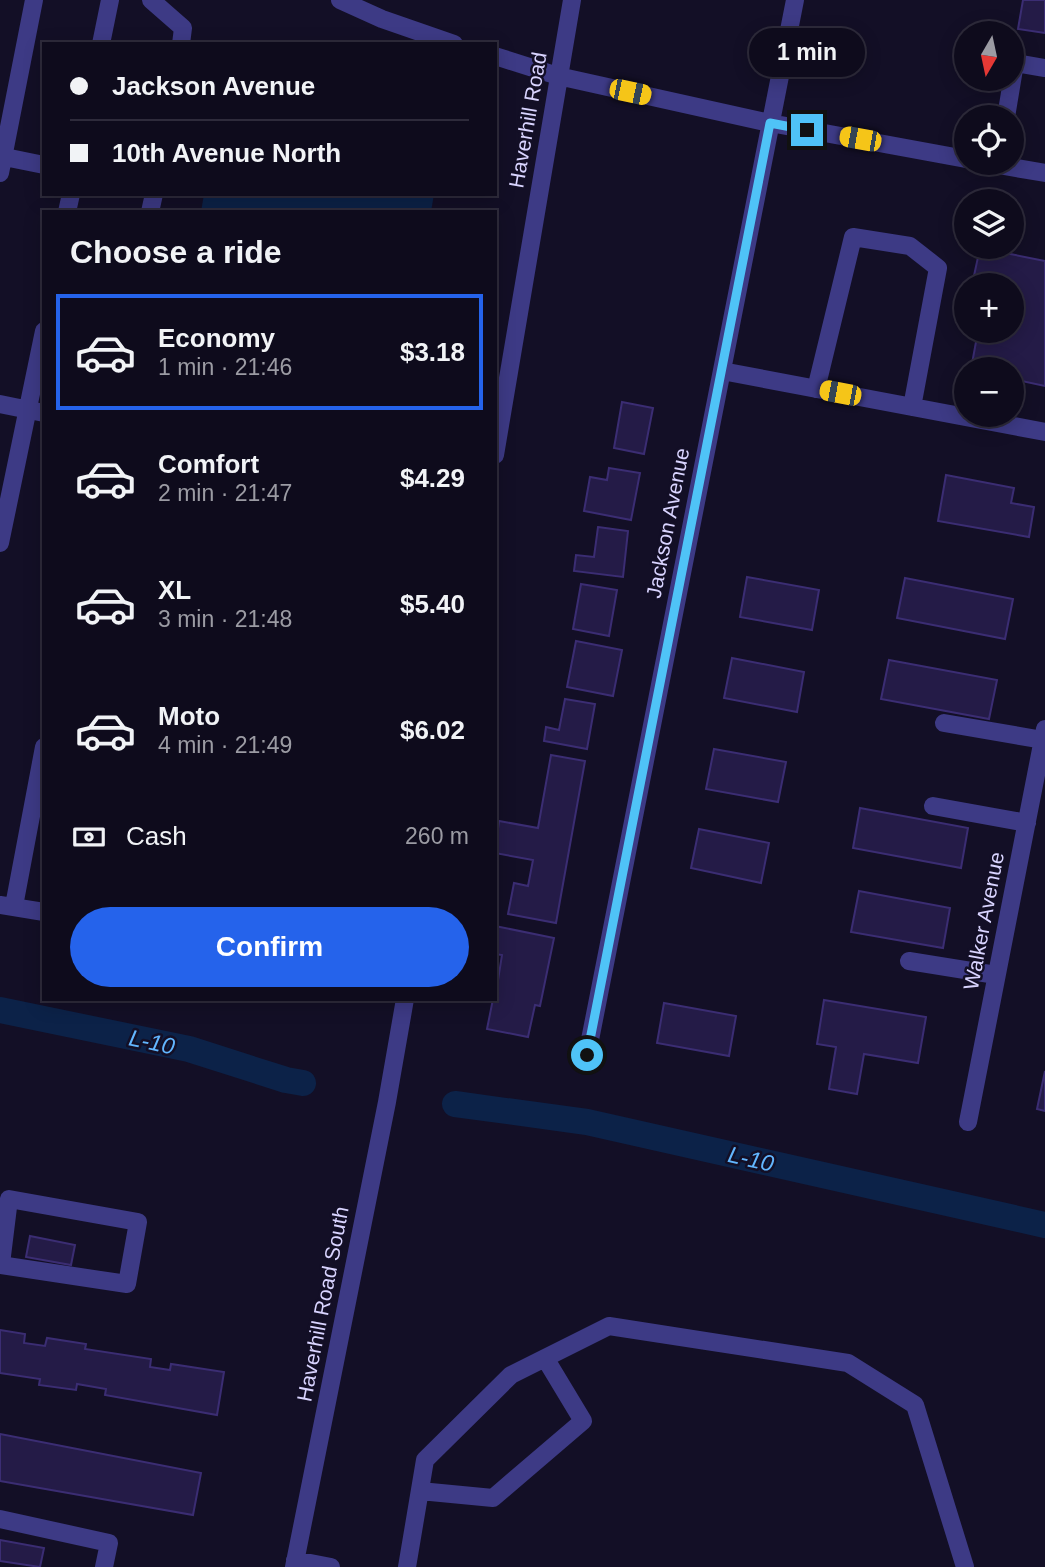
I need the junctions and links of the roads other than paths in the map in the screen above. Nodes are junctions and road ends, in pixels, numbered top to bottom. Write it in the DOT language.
graph roads {
  1 [pos="34,0"];
  2 [pos="110,0"];
  3 [pos="151,0"];
  4 [pos="340,0"];
  5 [pos="572,0"];
  6 [pos="795,0"];
  7 [pos="101,42"];
  8 [pos="181,42"];
  9 [pos="448,42"];
  10 [pos="497,57"];
  11 [pos="1045,68"];
  12 [pos="558,76"];
  13 [pos="1008,105"];
  14 [pos="770,123"];
  15 [pos="954,157"];
  16 [pos="1,162"];
  17 [pos="42,164"];
  18 [pos="1024,169"];
  19 [pos="1045,173"];
  20 [pos="42,351"];
  21 [pos="722,371"];
  22 [pos="816,389"];
  23 [pos="0,404"];
  24 [pos="912,407"];
  25 [pos="36,411"];
  26 [pos="1045,432"];
  27 [pos="497,443"];
  28 [pos="0,543"];
  29 [pos="944,723"];
  30 [pos="1044,735"];
  31 [pos="42,756"];
  32 [pos="933,806"];
  33 [pos="1027,822"];
  34 [pos="7,906"];
  35 [pos="42,912"];
  36 [pos="909,961"];
  37 [pos="996,975"];
  38 [pos="405,1001"];
  39 [pos="587,1055"];
  40 [pos="968,1122"];
  41 [pos="1,1265"];
  42 [pos="545,1358"];
  43 [pos="420,1491"];
  44 [pos="0,1519"];
  45 [pos="294,1563"];
  46 [pos="104,1567"];
  47 [pos="331,1567"];
  48 [pos="407,1567"];
  49 [pos="965,1567"];
  1 -- 16 [label="street"];
  2 -- 7 [label="street"];
  3 -- 8 [label="street"];
  4 -- 9 [label="street"];
  5 -- 12 [label="street, Haverhill Road"];
  6 -- 14 [label="street, Jackson Avenue"];
  10 -- 12 [label="street"];
  11 -- 13 [label="street"];
  12 -- 14 [label="street"];
  12 -- 27 [label="street, Haverhill Road"];
  14 -- 15 [label="street"];
  14 -- 21 [label="street, Jackson Avenue"];
  16 -- 17 [label="street"];
  18 -- 19 [label="street"];
  20 -- 25 [label="street"];
  21 -- 22 [label="street"];
  21 -- 39 [label="street, Jackson Avenue"];
  22 -- 24 [label="street"];
  22 -- 24 [label="street"];
  23 -- 25 [label="street"];
  24 -- 26 [label="street"];
  25 -- 28 [label="street"];
  29 -- 30 [label="street"];
  30 -- 33 [label="street, Walker Avenue"];
  31 -- 34 [label="street"];
  32 -- 33 [label="street"];
  33 -- 37 [label="street, Walker Avenue"];
  34 -- 35 [label="street"];
  36 -- 37 [label="street"];
  37 -- 40 [label="street, Walker Avenue"];
  38 -- 45 [label="street, Haverhill Road South"];
  41 -- 41 [label="street"];
  42 -- 43 [label="street"];
  42 -- 43 [label="street"];
  42 -- 49 [label="street"];
  43 -- 48 [label="street"];
  44 -- 46 [label="street"];
  45 -- 47 [label="street"];
}
